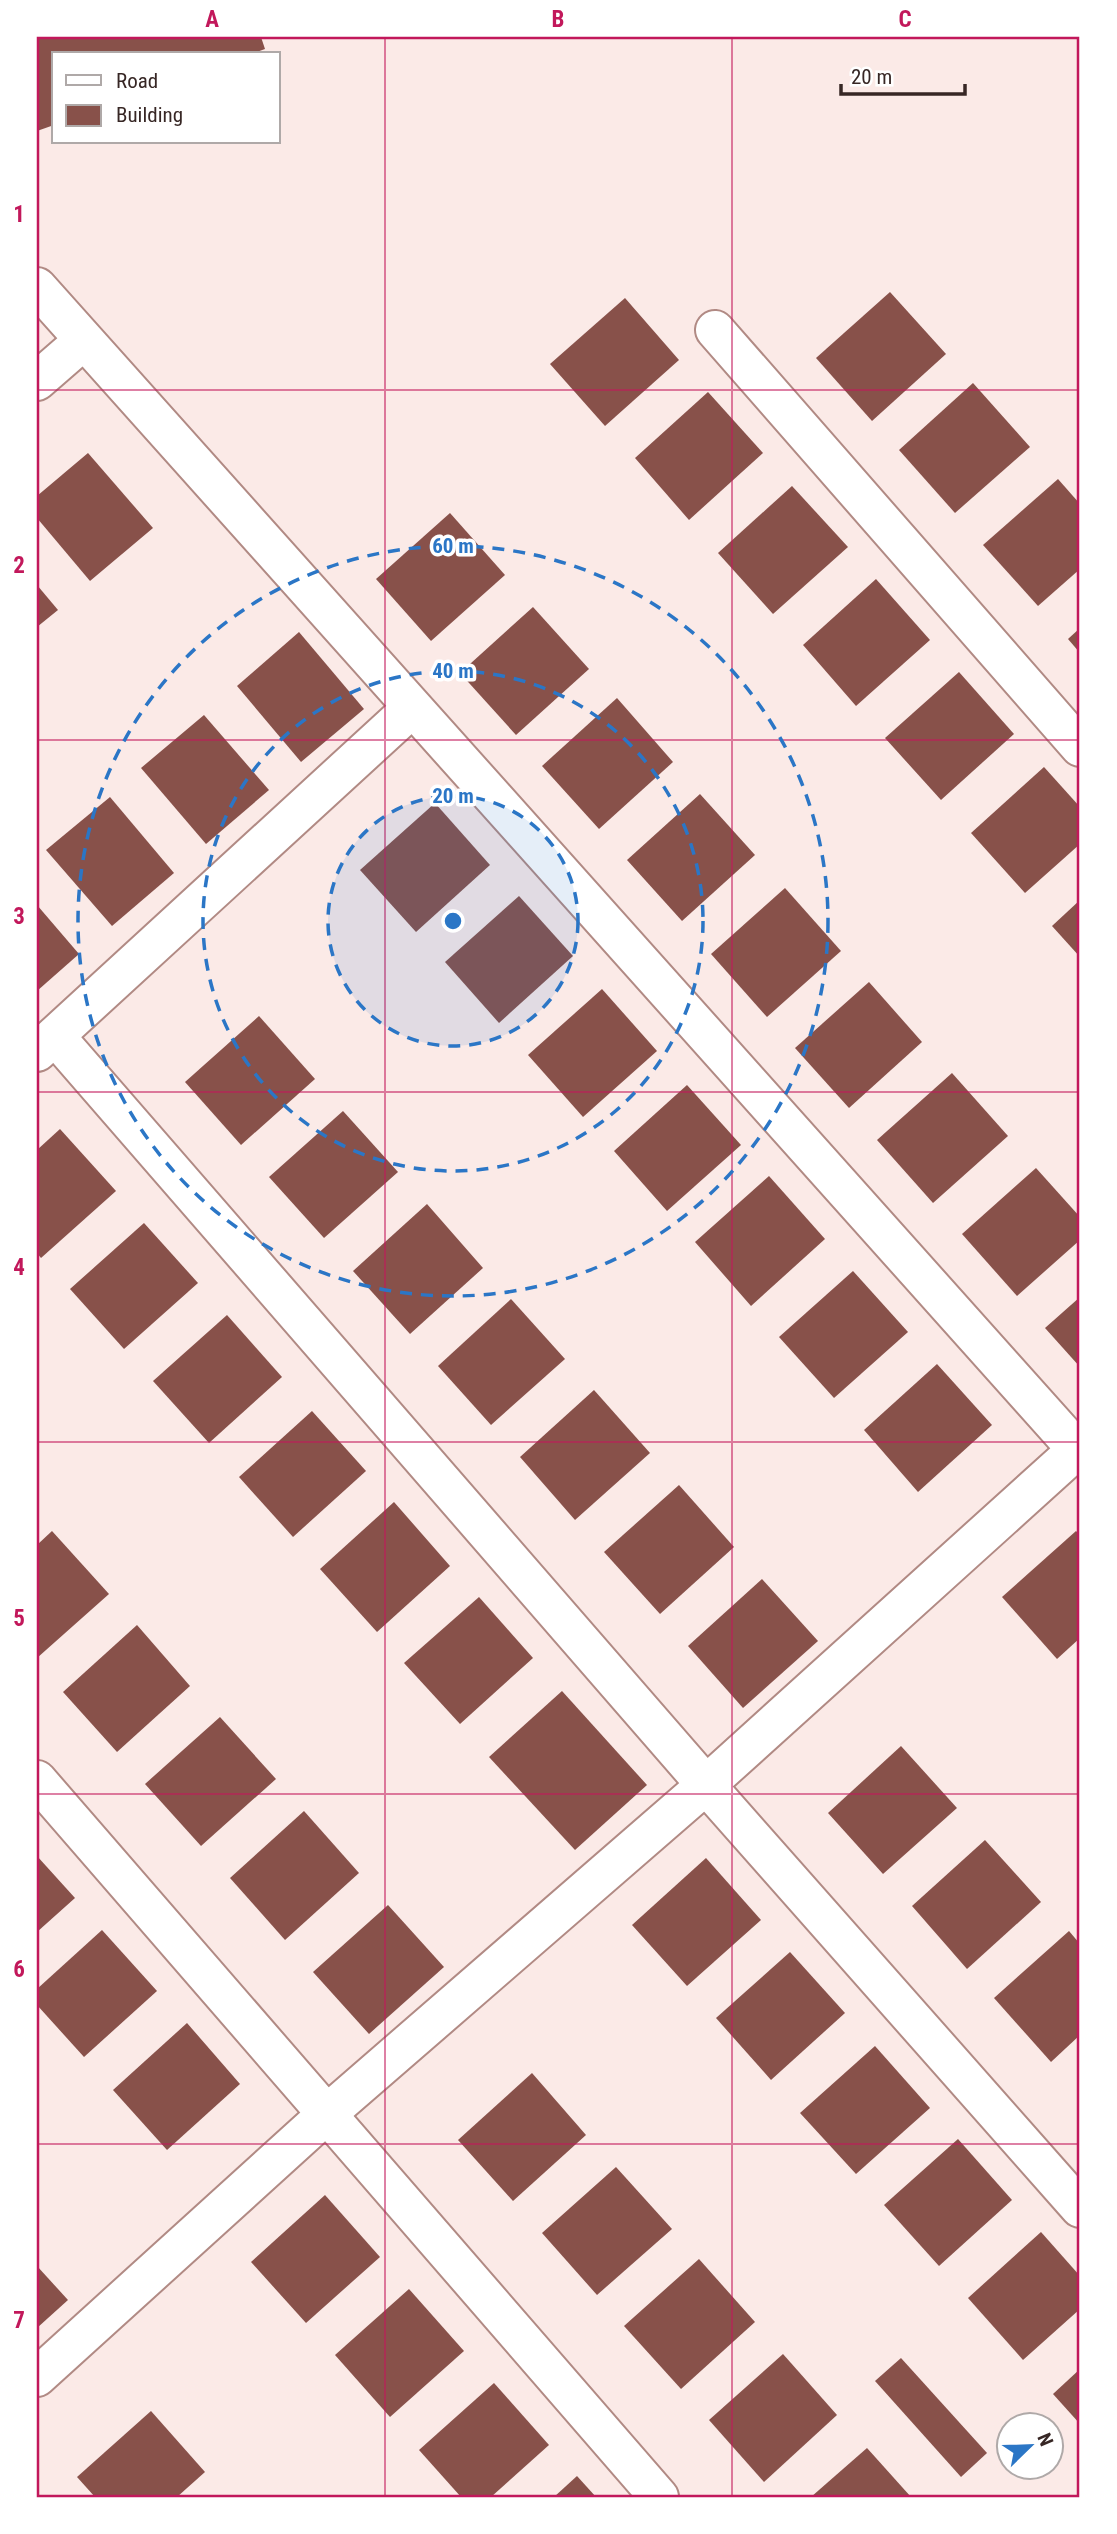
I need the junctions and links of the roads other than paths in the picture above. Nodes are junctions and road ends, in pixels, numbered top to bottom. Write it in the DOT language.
graph roads {
  1 [pos="37,287"];
  2 [pos="715,330"];
  3 [pos="83,341"];
  4 [pos="37,381"];
  5 [pos="412,708"];
  6 [pos="1080,747"];
  7 [pos="46,1044"];
  8 [pos="1079,1450"];
  9 [pos="37,1780"];
  10 [pos="706,1785"];
  11 [pos="328,2113"];
  12 [pos="1080,2208"];
  13 [pos="37,2377"];
  14 [pos="659,2497"];
  1 -- 3 [label="street"];
  2 -- 6 [label="street"];
  3 -- 4 [label="street"];
  3 -- 5 [label="street"];
  5 -- 7 [label="street"];
  5 -- 8 [label="street"];
  7 -- 10 [label="street"];
  8 -- 10 [label="street"];
  9 -- 11 [label="street"];
  10 -- 11 [label="street"];
  10 -- 12 [label="street"];
  11 -- 13 [label="street"];
  11 -- 14 [label="street"];
}
